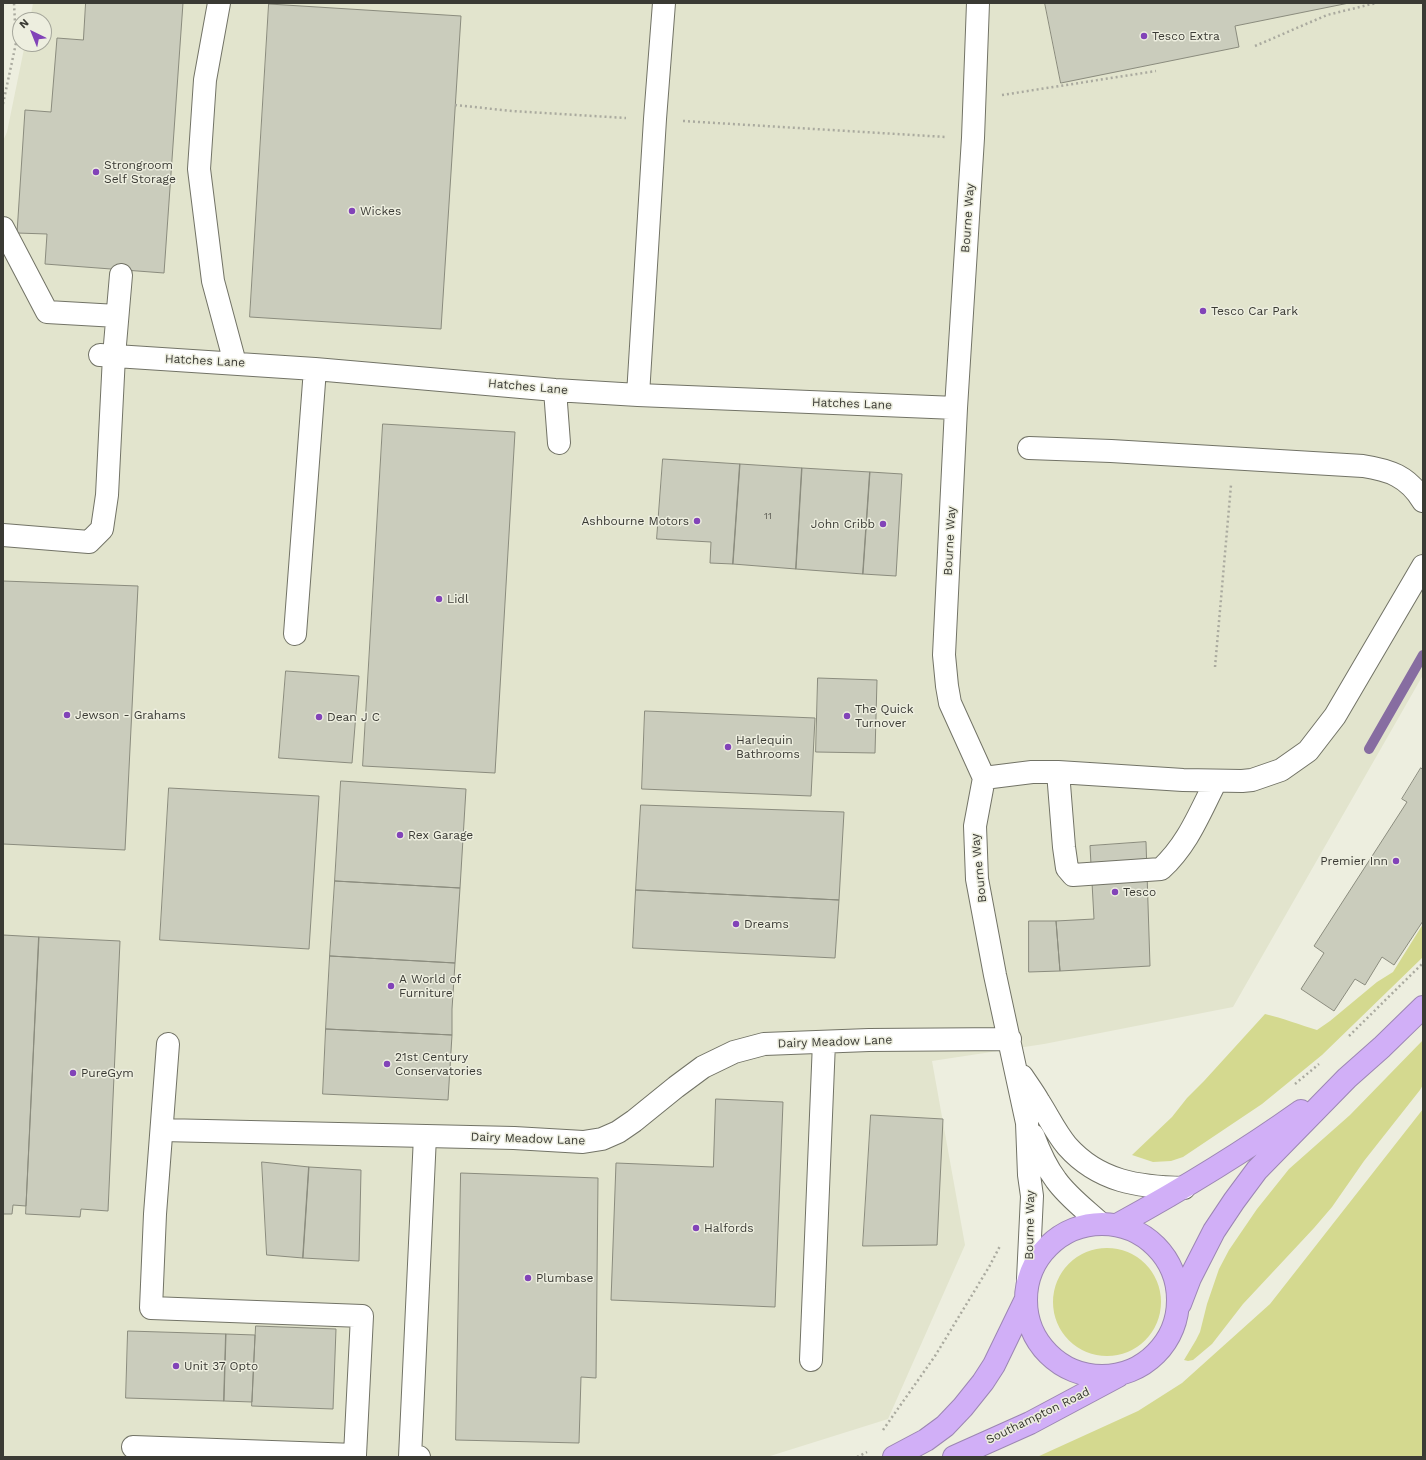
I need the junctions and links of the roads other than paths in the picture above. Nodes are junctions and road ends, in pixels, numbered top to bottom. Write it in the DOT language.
graph roads {
  1 [pos="219,3"];
  2 [pos="664,3"];
  3 [pos="978,3"];
  4 [pos="3,228"];
  5 [pos="121,275"];
  6 [pos="117,316"];
  7 [pos="107,356"];
  8 [pos="235,363"];
  9 [pos="315,368"];
  10 [pos="556,390"];
  11 [pos="638,395"];
  12 [pos="956,408"];
  13 [pos="559,443"];
  14 [pos="1029,448"];
  15 [pos="1423,501"];
  16 [pos="3,535"];
  17 [pos="1423,566"];
  18 [pos="294,634"];
  19 [pos="1058,772"];
  20 [pos="984,778"];
  21 [pos="1216,781"];
  22 [pos="1423,1007"];
  23 [pos="1010,1039"];
  24 [pos="824,1042"];
  25 [pos="168,1044"];
  26 [pos="1016,1067"];
  27 [pos="1347,1078"];
  28 [pos="1027,1123"];
  29 [pos="162,1130"];
  30 [pos="425,1136"];
  31 [pos="1184,1188"];
  32 [pos="1109,1224"];
  33 [pos="1027,1289"];
  34 [pos="1178,1309"];
  35 [pos="811,1360"];
  36 [pos="1122,1374"];
  37 [pos="133,1447"];
  38 [pos="419,1457"];
  39 [pos="894,1457"];
  40 [pos="954,1457"];
  1 -- 8 [label="street"];
  2 -- 11 [label="street"];
  3 -- 12 [label="street, Bourne Way"];
  4 -- 6 [label="street"];
  5 -- 6 [label="street"];
  6 -- 7 [label="street"];
  7 -- 8 [label="street, Hatches Lane"];
  7 -- 16 [label="street"];
  8 -- 9 [label="street, Hatches Lane"];
  9 -- 10 [label="street, Hatches Lane"];
  9 -- 18 [label="street"];
  10 -- 11 [label="street, Hatches Lane"];
  10 -- 13 [label="street"];
  11 -- 12 [label="street, Hatches Lane"];
  12 -- 20 [label="street, Bourne Way"];
  14 -- 15 [label="street"];
  17 -- 21 [label="street"];
  19 -- 20 [label="street"];
  19 -- 21 [label="street"];
  19 -- 21 [label="street"];
  20 -- 23 [label="street, Bourne Way"];
  22 -- 27 [label="highway"];
  23 -- 24 [label="street, Dairy Meadow Lane"];
  23 -- 26 [label="street, Bourne Way"];
  24 -- 30 [label="street, Dairy Meadow Lane"];
  24 -- 35 [label="street"];
  25 -- 29 [label="street"];
  26 -- 28 [label="street, Bourne Way"];
  26 -- 31 [label="street, Bourne Way"];
  27 -- 31 [label="highway"];
  27 -- 34 [label="highway"];
  28 -- 32 [label="street, Bourne Way"];
  28 -- 33 [label="street, Bourne Way"];
  29 -- 30 [label="street, Dairy Meadow Lane"];
  29 -- 37 [label="street"];
  30 -- 38 [label="street"];
  31 -- 32 [label="highway"];
  32 -- 33 [label="highway"];
  32 -- 34 [label="highway"];
  33 -- 36 [label="highway"];
  33 -- 39 [label="highway"];
  34 -- 36 [label="highway"];
  36 -- 40 [label="highway, Southampton Road"];
}
